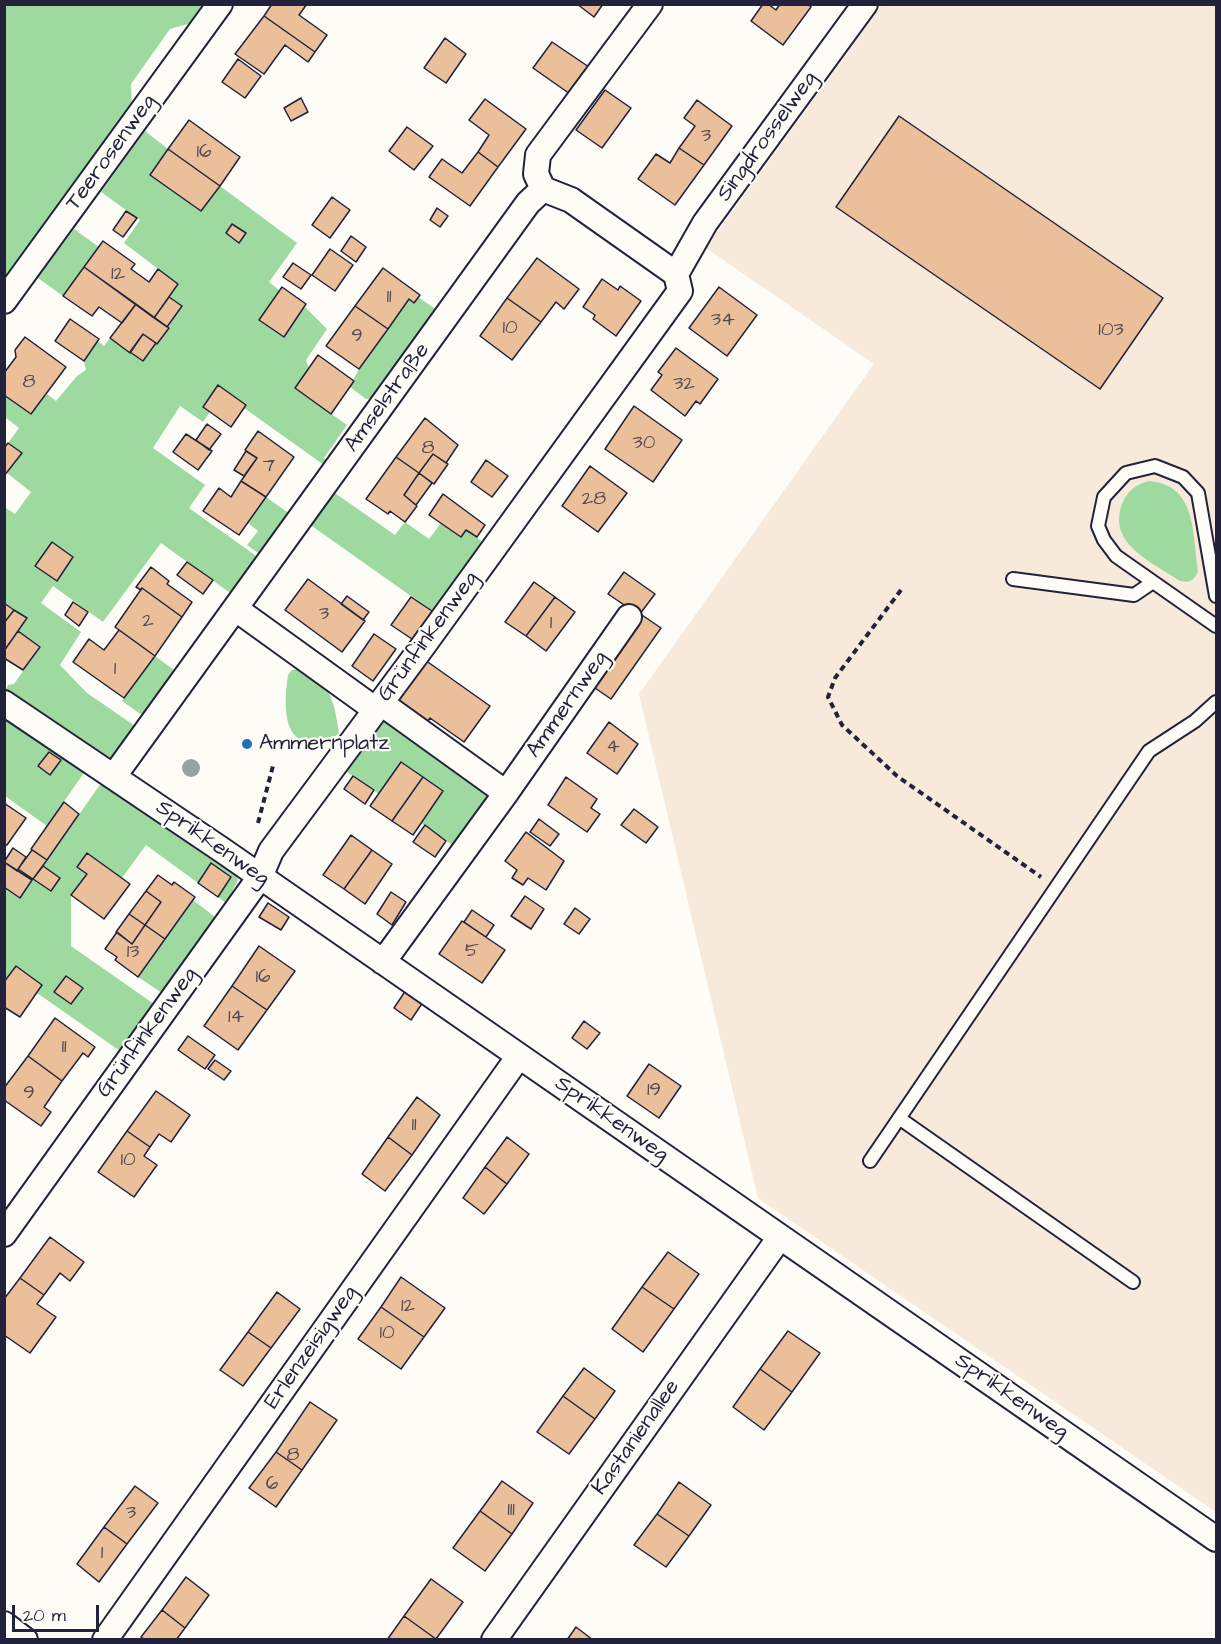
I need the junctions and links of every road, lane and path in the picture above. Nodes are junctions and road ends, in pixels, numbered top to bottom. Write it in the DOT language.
graph roads {
  1 [pos="220,4"];
  2 [pos="651,4"];
  3 [pos="865,4"];
  4 [pos="543,189"];
  5 [pos="676,274"];
  6 [pos="4,301"];
  7 [pos="1013,579"];
  8 [pos="1154,582"];
  9 [pos="901,590"];
  10 [pos="1216,596"];
  11 [pos="236,609"];
  12 [pos="629,617"];
  13 [pos="1216,626"];
  14 [pos="1216,702"];
  15 [pos="4,703"];
  16 [pos="379,707"];
  17 [pos="114,776"];
  18 [pos="506,794"];
  19 [pos="260,877"];
  20 [pos="1056,888"];
  21 [pos="383,962"];
  22 [pos="519,1056"];
  23 [pos="899,1118"];
  24 [pos="870,1161"];
  25 [pos="4,1234"];
  26 [pos="780,1238"];
  27 [pos="1133,1282"];
  28 [pos="1216,1539"];
  29 [pos="4,1624"];
  30 [pos="25,1640"];
  31 [pos="105,1640"];
  32 [pos="494,1640"];
  1 -- 6 [label="street, Teerosenweg"];
  2 -- 4 [label="street"];
  3 -- 5 [label="street, Singdrosselweg"];
  4 -- 5 [label="street"];
  4 -- 11 [label="street, Amselstraße"];
  5 -- 16 [label="street, Grünfinkenweg"];
  7 -- 8 [label="lane"];
  8 -- 10 [label="lane"];
  8 -- 13 [label="lane"];
  9 -- 20 [label="path"];
  11 -- 16 [label="street"];
  11 -- 17 [label="street"];
  12 -- 18 [label="street, Ammernweg"];
  14 -- 20 [label="lane"];
  15 -- 17 [label="street, Sprikkenweg"];
  16 -- 18 [label="street"];
  16 -- 19 [label="street, Grünfinkenweg"];
  17 -- 19 [label="street, Sprikkenweg"];
  18 -- 21 [label="street"];
  19 -- 21 [label="street, Sprikkenweg"];
  19 -- 25 [label="street, Grünfinkenweg"];
  20 -- 23 [label="lane"];
  21 -- 22 [label="street, Sprikkenweg"];
  22 -- 26 [label="street, Sprikkenweg"];
  22 -- 31 [label="street, Erlenzeisigweg"];
  23 -- 24 [label="lane"];
  23 -- 27 [label="lane"];
  26 -- 28 [label="street, Sprikkenweg"];
  26 -- 32 [label="street, Kastanienallee"];
  29 -- 30 [label="street"];
}
